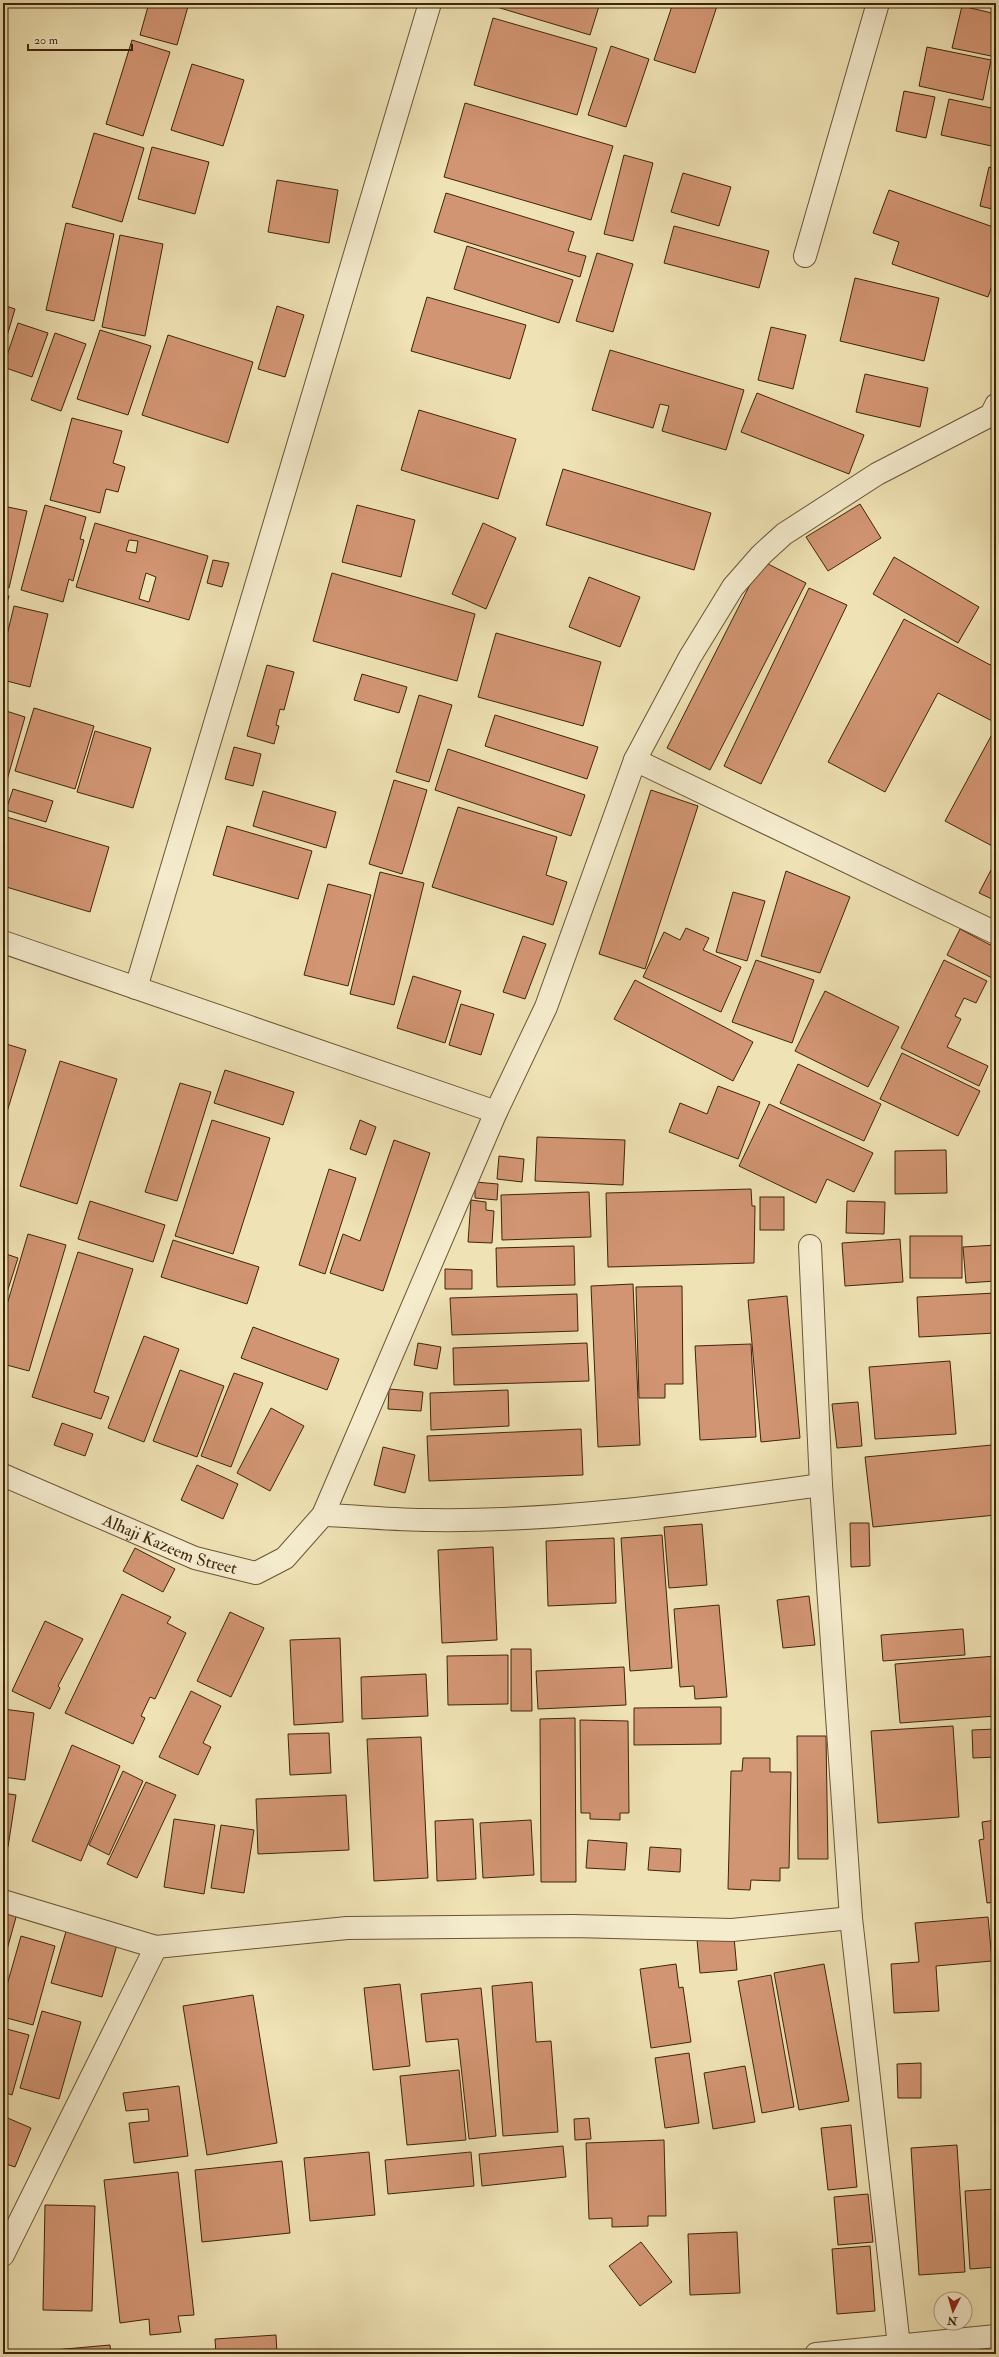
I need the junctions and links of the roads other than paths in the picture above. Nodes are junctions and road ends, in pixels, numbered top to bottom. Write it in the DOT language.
graph roads {
  1 [pos="430,3"];
  2 [pos="878,3"];
  3 [pos="805,256"];
  4 [pos="994,413"];
  5 [pos="635,760"];
  6 [pos="996,933"];
  7 [pos="3,942"];
  8 [pos="136,988"];
  9 [pos="496,1112"];
  10 [pos="810,1246"];
  11 [pos="3,1475"];
  12 [pos="821,1485"];
  13 [pos="323,1515"];
  14 [pos="3,1901"];
  15 [pos="851,1918"];
  16 [pos="156,1947"];
  17 [pos="3,2255"];
  18 [pos="996,2336"];
  19 [pos="899,2346"];
  20 [pos="816,2354"];
  1 -- 8 [label="street"];
  2 -- 3 [label="street"];
  4 -- 5 [label="street, Alhaji Kazeem Street"];
  5 -- 6 [label="street"];
  5 -- 9 [label="street, Alhaji Kazeem Street"];
  7 -- 8 [label="street"];
  8 -- 9 [label="street"];
  9 -- 13 [label="street, Alhaji Kazeem Street"];
  10 -- 12 [label="street"];
  11 -- 13 [label="street, Alhaji Kazeem Street"];
  12 -- 13 [label="street"];
  12 -- 15 [label="street"];
  14 -- 16 [label="street"];
  15 -- 16 [label="street"];
  15 -- 19 [label="street"];
  16 -- 17 [label="street"];
  18 -- 19 [label="street"];
  19 -- 20 [label="street"];
}
